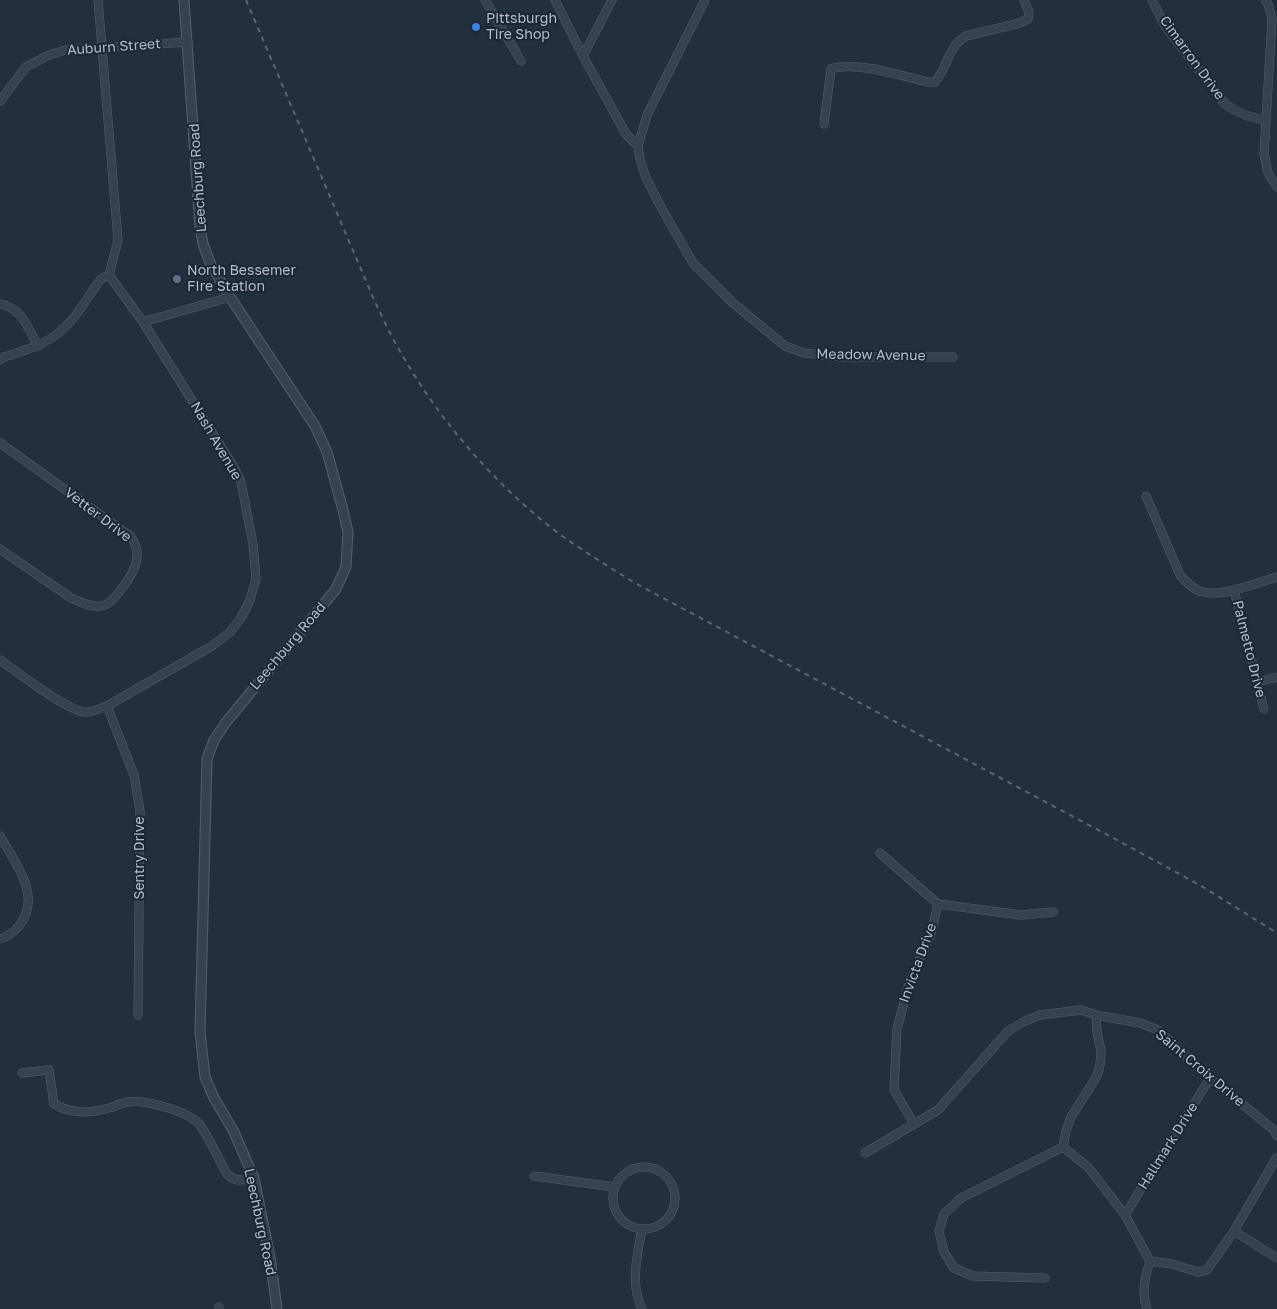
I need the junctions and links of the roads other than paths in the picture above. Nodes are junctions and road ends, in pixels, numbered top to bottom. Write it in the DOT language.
graph roads {
  1 [pos="98,0"];
  2 [pos="184,0"];
  3 [pos="485,0"];
  4 [pos="556,0"];
  5 [pos="612,0"];
  6 [pos="705,0"];
  7 [pos="1024,0"];
  8 [pos="1152,0"];
  9 [pos="1265,0"];
  10 [pos="188,42"];
  11 [pos="102,48"];
  12 [pos="583,56"];
  13 [pos="521,61"];
  14 [pos="0,101"];
  15 [pos="1265,120"];
  16 [pos="824,124"];
  17 [pos="638,146"];
  18 [pos="1277,186"];
  19 [pos="109,275"];
  20 [pos="230,297"];
  21 [pos="0,304"];
  22 [pos="143,322"];
  23 [pos="38,346"];
  24 [pos="953,357"];
  25 [pos="0,360"];
  26 [pos="0,443"];
  27 [pos="1146,496"];
  28 [pos="0,549"];
  29 [pos="1277,577"];
  30 [pos="1234,590"];
  31 [pos="0,660"];
  32 [pos="1277,677"];
  33 [pos="1257,682"];
  34 [pos="107,706"];
  35 [pos="1264,709"];
  36 [pos="0,836"];
  37 [pos="880,853"];
  38 [pos="938,904"];
  39 [pos="1053,912"];
  40 [pos="0,939"];
  41 [pos="138,1015"];
  42 [pos="1096,1015"];
  43 [pos="22,1073"];
  44 [pos="1210,1078"];
  45 [pos="914,1124"];
  46 [pos="1277,1136"];
  47 [pos="1063,1147"];
  48 [pos="865,1153"];
  49 [pos="1277,1157"];
  50 [pos="534,1176"];
  51 [pos="254,1178"];
  52 [pos="614,1187"];
  53 [pos="1125,1215"];
  54 [pos="642,1229"];
  55 [pos="1234,1231"];
  56 [pos="1277,1258"];
  57 [pos="1150,1261"];
  58 [pos="1045,1278"];
  59 [pos="277,1309"];
  60 [pos="642,1309"];
  61 [pos="1147,1309"];
  1 -- 11 [label="street"];
  2 -- 10 [label="street, Leechburg Road"];
  3 -- 13 [label="street"];
  4 -- 12 [label="street"];
  5 -- 12 [label="street"];
  6 -- 17 [label="street"];
  7 -- 16 [label="street"];
  8 -- 15 [label="street, Cimarron Drive"];
  9 -- 15 [label="street"];
  10 -- 11 [label="street, Auburn Street"];
  10 -- 20 [label="street, Leechburg Road"];
  11 -- 14 [label="street, Auburn Street"];
  11 -- 19 [label="street"];
  12 -- 17 [label="street"];
  15 -- 18 [label="street"];
  17 -- 24 [label="street, Meadow Avenue"];
  19 -- 22 [label="street, Nash Avenue"];
  19 -- 23 [label="street"];
  20 -- 22 [label="street"];
  20 -- 51 [label="street, Leechburg Road"];
  21 -- 23 [label="street"];
  22 -- 34 [label="street, Nash Avenue"];
  23 -- 25 [label="street"];
  26 -- 28 [label="street, Vetter Drive"];
  27 -- 30 [label="street"];
  29 -- 30 [label="street"];
  30 -- 33 [label="street, Palmetto Drive"];
  31 -- 34 [label="street, Nash Avenue"];
  32 -- 33 [label="street"];
  33 -- 35 [label="street, Palmetto Drive"];
  34 -- 41 [label="street, Sentry Drive"];
  36 -- 40 [label="street"];
  37 -- 38 [label="street"];
  38 -- 39 [label="street"];
  38 -- 45 [label="street, Invicta Drive"];
  42 -- 44 [label="street, Saint Croix Drive"];
  42 -- 45 [label="street, Saint Croix Drive"];
  42 -- 47 [label="street"];
  43 -- 51 [label="street"];
  44 -- 46 [label="street, Saint Croix Drive"];
  44 -- 53 [label="street, Hallmark Drive"];
  45 -- 48 [label="street, Saint Croix Drive"];
  47 -- 53 [label="street"];
  47 -- 58 [label="street"];
  49 -- 55 [label="street"];
  50 -- 52 [label="street"];
  51 -- 59 [label="street, Leechburg Road"];
  52 -- 54 [label="street"];
  52 -- 54 [label="street"];
  53 -- 57 [label="street"];
  54 -- 60 [label="street"];
  55 -- 56 [label="street"];
  55 -- 57 [label="street"];
  57 -- 61 [label="street"];
}
